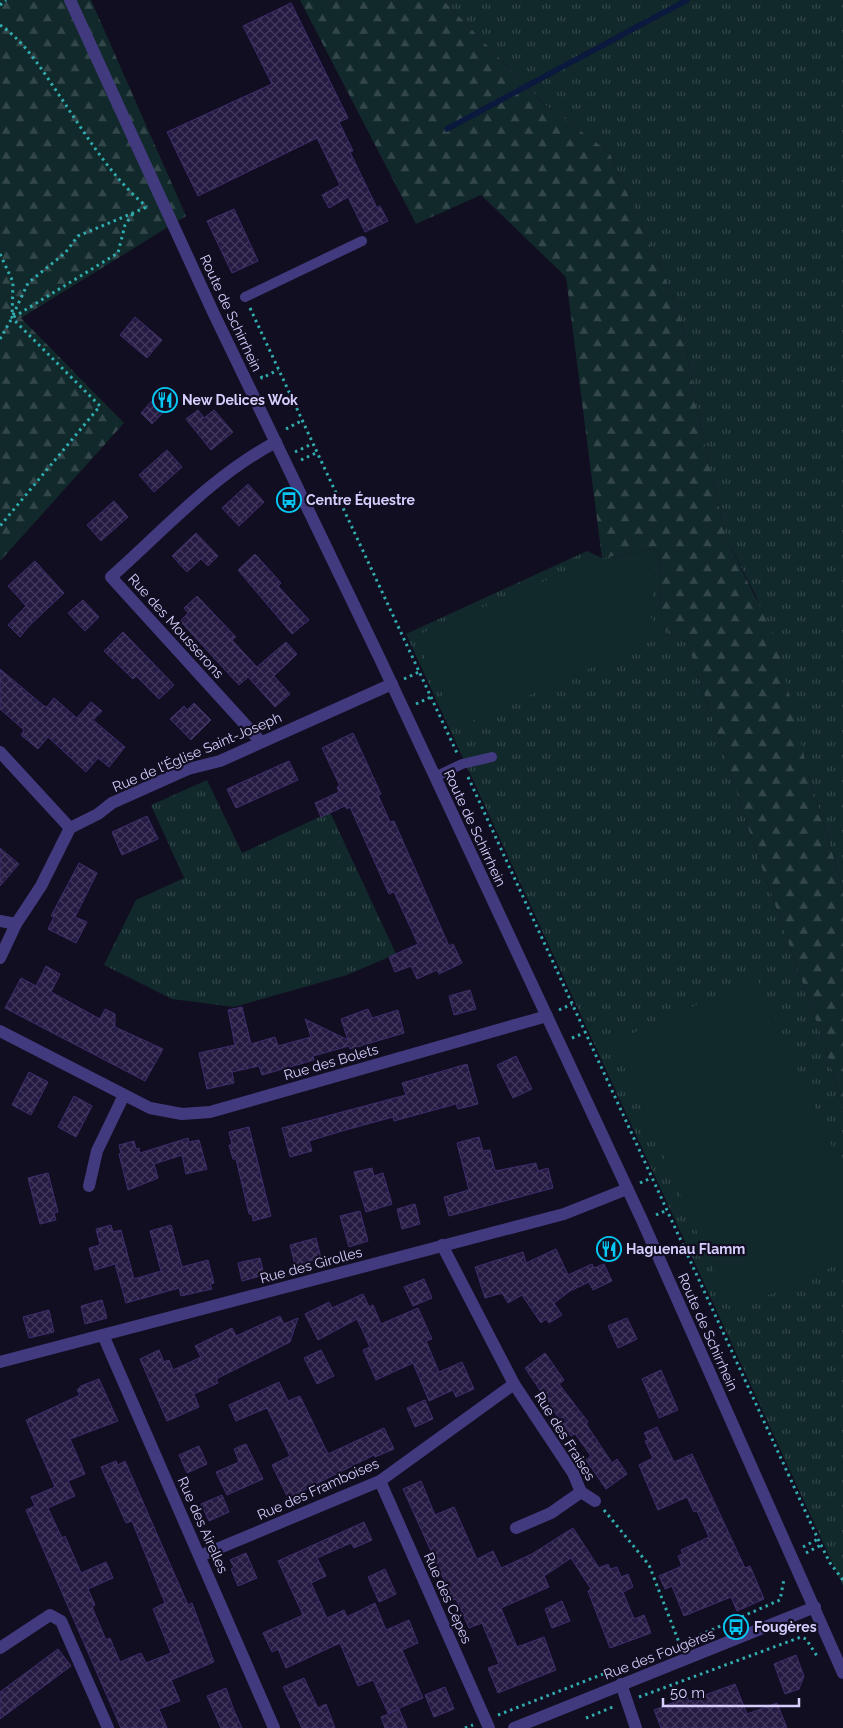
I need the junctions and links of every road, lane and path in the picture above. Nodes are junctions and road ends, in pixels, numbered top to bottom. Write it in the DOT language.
graph roads {
  1 [pos="6,0"];
  2 [pos="70,0"];
  3 [pos="0,5"];
  4 [pos="0,25"];
  5 [pos="164,204"];
  6 [pos="147,208"];
  7 [pos="136,211"];
  8 [pos="362,241"];
  9 [pos="0,254"];
  10 [pos="245,297"];
  11 [pos="213,312"];
  12 [pos="12,318"];
  13 [pos="0,339"];
  14 [pos="258,370"];
  15 [pos="278,370"];
  16 [pos="276,442"];
  17 [pos="0,526"];
  18 [pos="392,684"];
  19 [pos="261,742"];
  20 [pos="0,752"];
  21 [pos="492,758"];
  22 [pos="462,764"];
  23 [pos="435,777"];
  24 [pos="70,828"];
  25 [pos="0,921"];
  26 [pos="16,924"];
  27 [pos="0,958"];
  28 [pos="547,1016"];
  29 [pos="0,1031"];
  30 [pos="124,1095"];
  31 [pos="89,1186"];
  32 [pos="627,1189"];
  33 [pos="442,1245"];
  34 [pos="103,1335"];
  35 [pos="0,1362"];
  36 [pos="514,1384"];
  37 [pos="380,1481"];
  38 [pos="581,1492"];
  39 [pos="596,1501"];
  40 [pos="516,1528"];
  41 [pos="821,1545"];
  42 [pos="200,1556"];
  43 [pos="794,1559"];
  44 [pos="843,1580"];
  45 [pos="815,1607"];
  46 [pos="697,1636"];
  47 [pos="688,1640"];
  48 [pos="680,1644"];
  49 [pos="671,1647"];
  50 [pos="0,1648"];
  51 [pos="832,1649"];
  52 [pos="686,1659"];
  53 [pos="617,1668"];
  54 [pos="843,1673"];
  55 [pos="621,1684"];
  56 [pos="627,1702"];
  57 [pos="585,1718"];
  58 [pos="487,1724"];
  59 [pos="108,1728"];
  60 [pos="274,1728"];
  61 [pos="465,1728"];
  62 [pos="514,1728"];
  63 [pos="636,1728"];
  1 -- 3 [label="path"];
  2 -- 5 [label="street, Route de Schirrhein"];
  4 -- 6 [label="path"];
  5 -- 6 [label="path"];
  5 -- 11 [label="street, Route de Schirrhein"];
  6 -- 7 [label="path"];
  7 -- 12 [label="path"];
  7 -- 12 [label="path"];
  8 -- 10 [label="lane"];
  9 -- 12 [label="path"];
  10 -- 11 [label="path"];
  10 -- 15 [label="path"];
  11 -- 16 [label="street, Route de Schirrhein"];
  12 -- 13 [label="path"];
  12 -- 17 [label="path"];
  14 -- 15 [label="path"];
  15 -- 22 [label="path"];
  16 -- 18 [label="street, Route de Schirrhein"];
  16 -- 19 [label="street, Rue des Mousserons"];
  18 -- 19 [label="street, Rue de l'Église Saint-Joseph"];
  18 -- 23 [label="street, Route de Schirrhein"];
  19 -- 24 [label="street, Rue de l'Église Saint-Joseph"];
  20 -- 24 [label="street"];
  21 -- 22 [label="lane"];
  22 -- 23 [label="lane"];
  22 -- 41 [label="path"];
  23 -- 28 [label="street, Route de Schirrhein"];
  24 -- 26 [label="street"];
  25 -- 26 [label="street"];
  26 -- 27 [label="street"];
  28 -- 30 [label="street, Rue des Bolets"];
  28 -- 32 [label="street, Route de Schirrhein"];
  29 -- 30 [label="street, Rue des Bolets"];
  30 -- 31 [label="street"];
  32 -- 33 [label="street, Rue des Girolles"];
  32 -- 43 [label="street, Route de Schirrhein"];
  33 -- 34 [label="street, Rue des Girolles"];
  33 -- 36 [label="street, Rue des Fraises"];
  34 -- 35 [label="street, Rue des Girolles"];
  34 -- 42 [label="street, Rue des Airelles"];
  36 -- 37 [label="street, Rue des Framboises"];
  36 -- 38 [label="street, Rue des Fraises"];
  37 -- 42 [label="street, Rue des Framboises"];
  37 -- 58 [label="street, Rue des Cèpes"];
  38 -- 39 [label="street, Rue des Fraises"];
  38 -- 40 [label="street"];
  39 -- 48 [label="path, Rue des Fraises"];
  41 -- 43 [label="path"];
  41 -- 44 [label="path"];
  42 -- 60 [label="street, Rue des Airelles"];
  43 -- 45 [label="street, Route de Schirrhein"];
  43 -- 46 [label="path"];
  45 -- 51 [label="street, Route de Schirrhein"];
  45 -- 52 [label="street, Rue des Fougères"];
  47 -- 48 [label="path"];
  48 -- 49 [label="path"];
  48 -- 52 [label="path, Rue des Fraises"];
  50 -- 59 [label="street"];
  51 -- 54 [label="street, Route de Schirrhein"];
  51 -- 56 [label="path"];
  52 -- 55 [label="street, Rue des Fougères"];
  53 -- 58 [label="path"];
  55 -- 56 [label="street"];
  55 -- 62 [label="street, Rue des Fougères"];
  56 -- 57 [label="path"];
  56 -- 63 [label="street"];
  58 -- 61 [label="path"];
}
